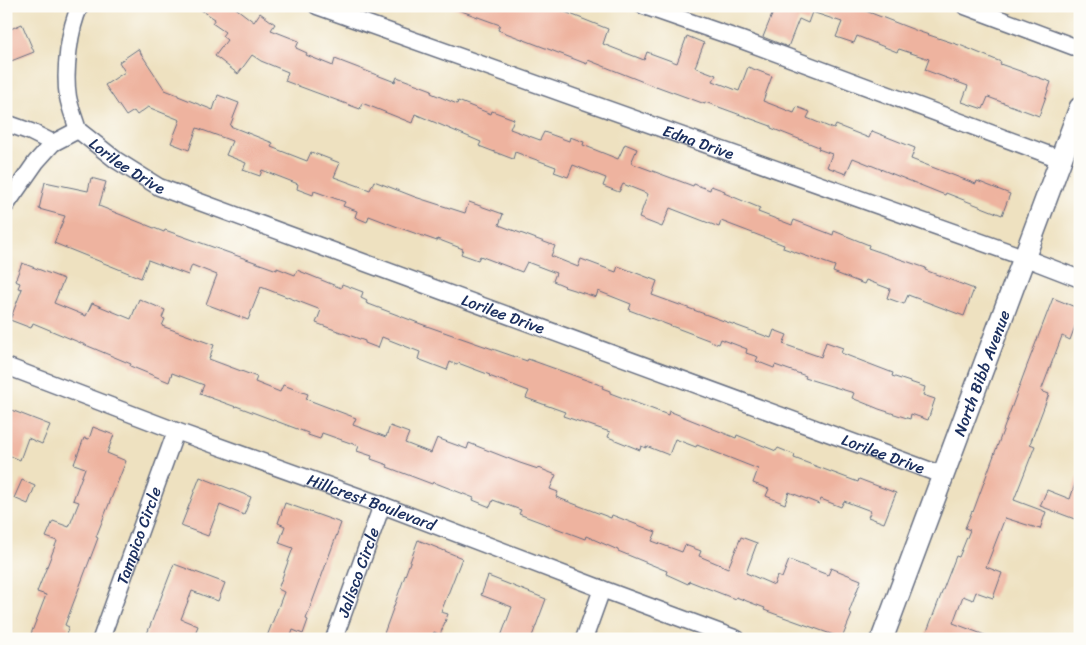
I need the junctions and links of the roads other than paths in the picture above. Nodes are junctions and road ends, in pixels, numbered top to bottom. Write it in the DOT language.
graph roads {
  1 [pos="80,6"];
  2 [pos="317,6"];
  3 [pos="644,6"];
  4 [pos="964,6"];
  5 [pos="1080,49"];
  6 [pos="1080,108"];
  7 [pos="6,123"];
  8 [pos="78,130"];
  9 [pos="53,143"];
  10 [pos="1060,159"];
  11 [pos="6,205"];
  12 [pos="1023,257"];
  13 [pos="1080,279"];
  14 [pos="6,366"];
  15 [pos="176,431"];
  16 [pos="942,475"];
  17 [pos="382,505"];
  18 [pos="602,589"];
  19 [pos="101,639"];
  20 [pos="334,639"];
  21 [pos="584,639"];
  22 [pos="737,639"];
  23 [pos="882,639"];
  1 -- 8 [label="street"];
  2 -- 12 [label="street, Edna Drive"];
  3 -- 10 [label="street"];
  4 -- 5 [label="street"];
  6 -- 10 [label="main road, North Bibb Avenue"];
  7 -- 9 [label="street"];
  8 -- 9 [label="street"];
  8 -- 16 [label="street, Lorilee Drive"];
  9 -- 11 [label="street"];
  10 -- 12 [label="main road, North Bibb Avenue"];
  12 -- 13 [label="street, Edna Drive"];
  12 -- 16 [label="main road, North Bibb Avenue"];
  14 -- 15 [label="street, Hillcrest Boulevard"];
  15 -- 17 [label="street, Hillcrest Boulevard"];
  15 -- 19 [label="street, Tampico Circle"];
  16 -- 23 [label="main road, North Bibb Avenue"];
  17 -- 18 [label="street, Hillcrest Boulevard"];
  17 -- 20 [label="street, Jalisco Circle"];
  18 -- 21 [label="street"];
  18 -- 22 [label="street, Hillcrest Boulevard"];
}
